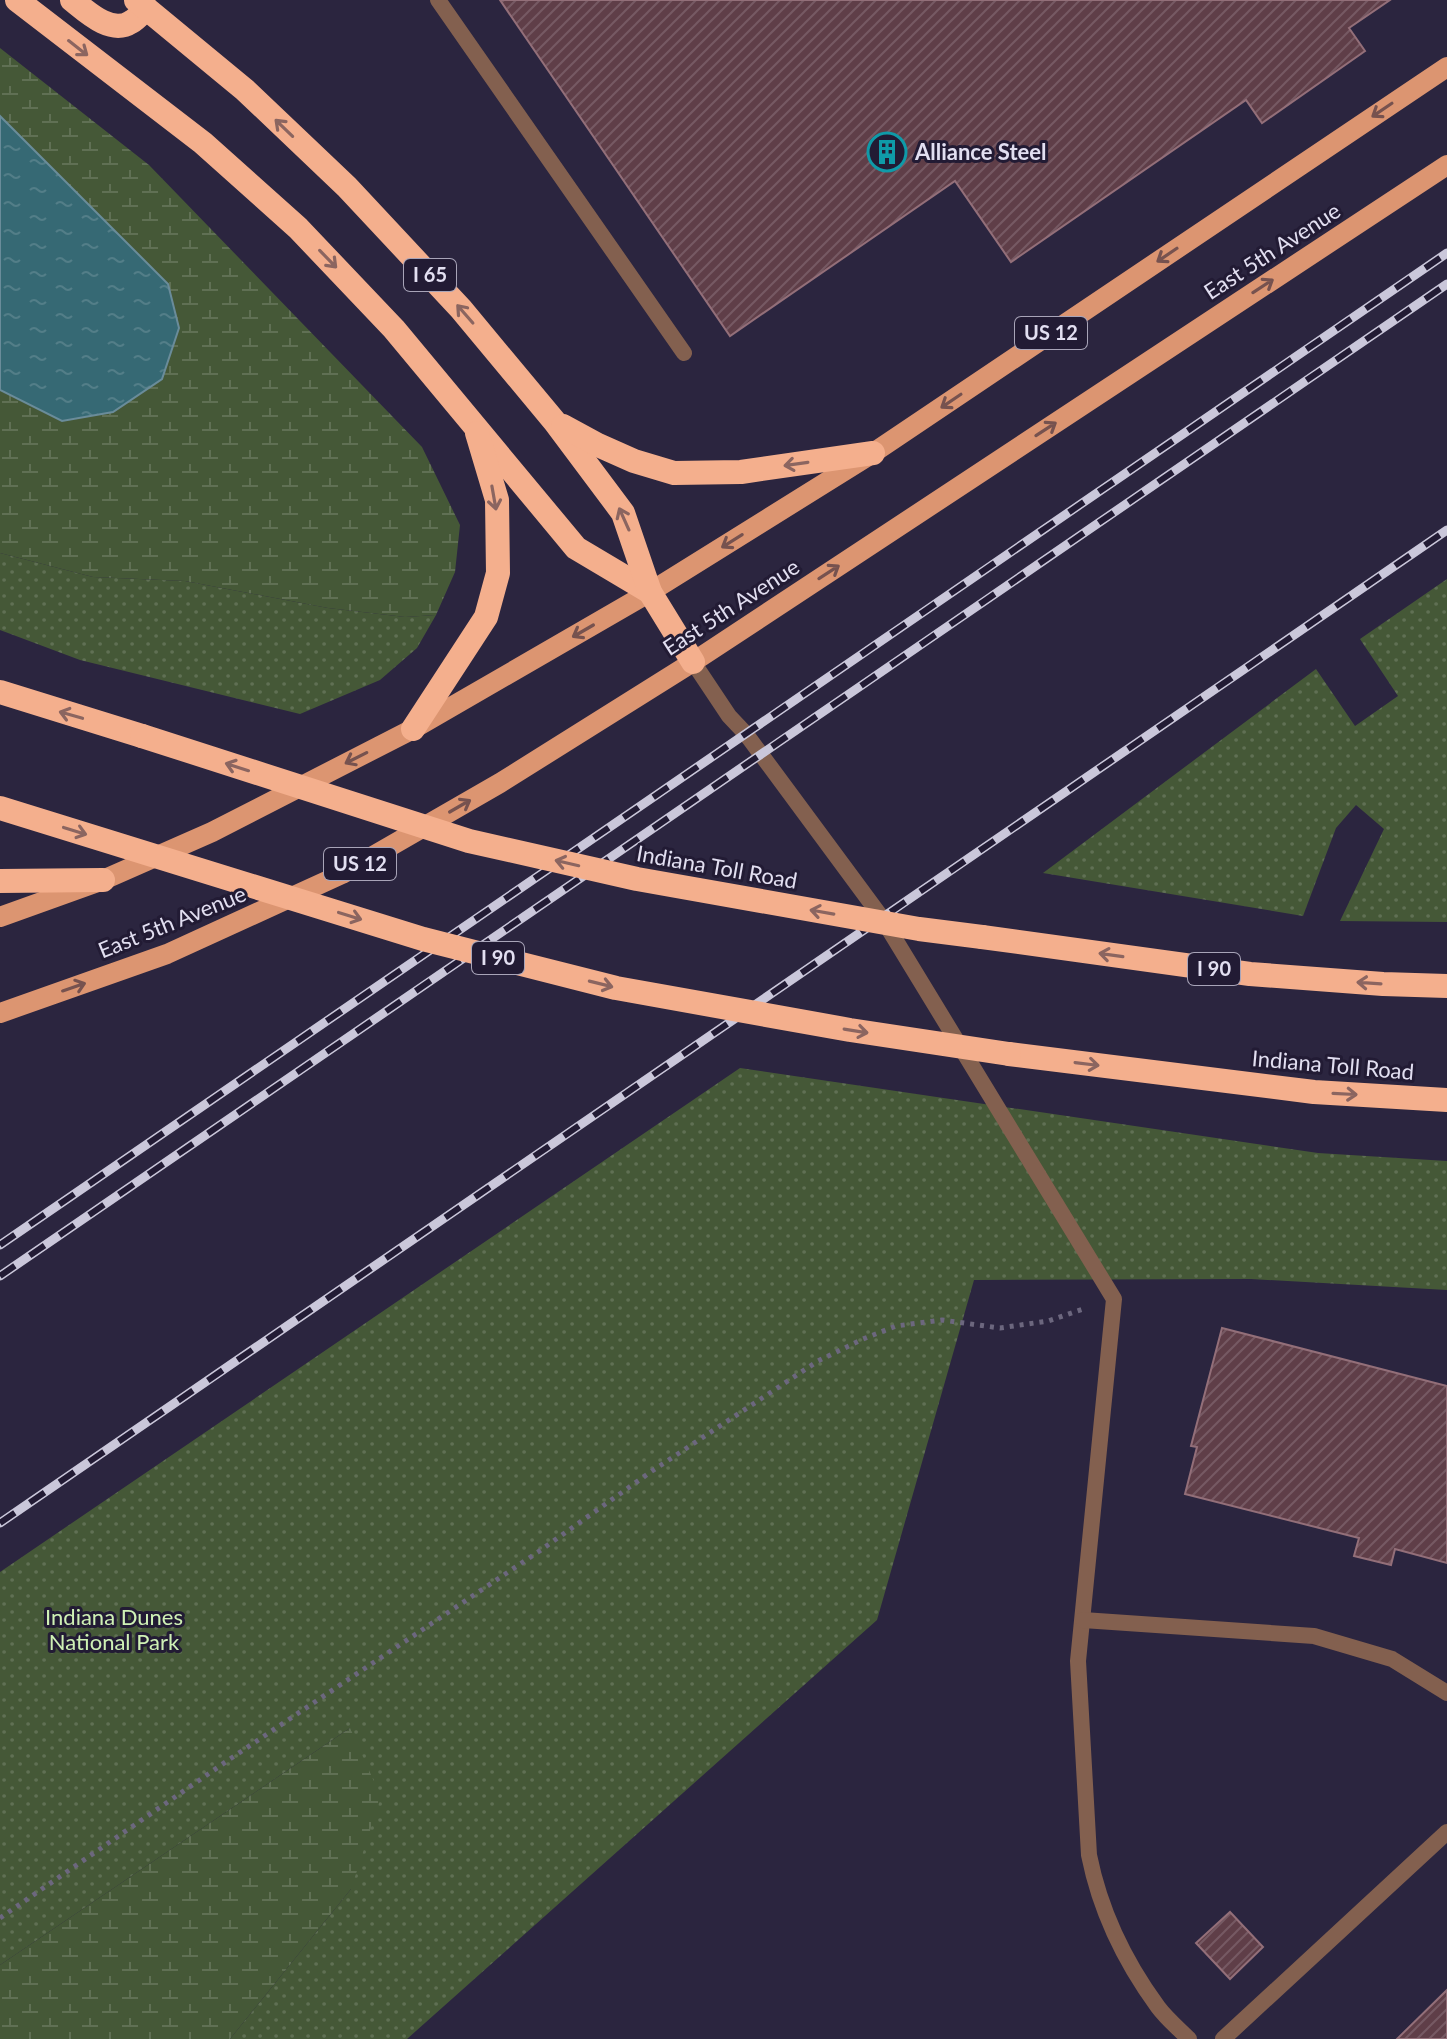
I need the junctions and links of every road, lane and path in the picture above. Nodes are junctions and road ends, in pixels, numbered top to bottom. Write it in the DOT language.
graph roads {
  1 [pos="17,0"];
  2 [pos="72,0"];
  3 [pos="438,0"];
  4 [pos="145,3"];
  5 [pos="1447,67"];
  6 [pos="1447,165"];
  7 [pos="684,353"];
  8 [pos="555,422"];
  9 [pos="474,423"];
  10 [pos="873,453"];
  11 [pos="650,592"];
  12 [pos="693,662"];
  13 [pos="0,692"];
  14 [pos="413,729"];
  15 [pos="0,808"];
  16 [pos="103,880"];
  17 [pos="0,881"];
  18 [pos="0,917"];
  19 [pos="1447,986"];
  20 [pos="0,1013"];
  21 [pos="1447,1100"];
  22 [pos="1114,1299"];
  23 [pos="1083,1620"];
  24 [pos="1447,1693"];
  25 [pos="1447,1832"];
  26 [pos="0,1918"];
  27 [pos="1189,2039"];
  28 [pos="1223,2039"];
  1 -- 9 [label="highway, I 65, one-way"];
  2 -- 4 [label="highway"];
  3 -- 7 [label="lane"];
  8 -- 4 [label="highway, I 65, one-way"];
  5 -- 10 [label="main road, US 12, one-way"];
  12 -- 6 [label="main road, East 5th Avenue / US 12, one-way"];
  10 -- 8 [label="highway, one-way"];
  11 -- 8 [label="highway, I 65, one-way"];
  9 -- 11 [label="highway, I 65"];
  9 -- 14 [label="highway, one-way"];
  10 -- 11 [label="main road, US 12, one-way"];
  11 -- 12 [label="highway, I 65"];
  11 -- 14 [label="main road, US 12, one-way"];
  20 -- 12 [label="main road, East 5th Avenue / US 12, one-way"];
  12 -- 22 [label="lane"];
  19 -- 13 [label="highway, Indiana Toll Road / I 90, one-way, bridge"];
  14 -- 16 [label="main road, US 12, one-way"];
  15 -- 21 [label="highway, Indiana Toll Road / I 90, one-way, bridge"];
  16 -- 17 [label="highway"];
  16 -- 18 [label="main road, US 12"];
  22 -- 23 [label="lane"];
  22 -- 26 [label="path"];
  23 -- 24 [label="lane"];
  23 -- 27 [label="lane"];
  25 -- 28 [label="lane"];
}
